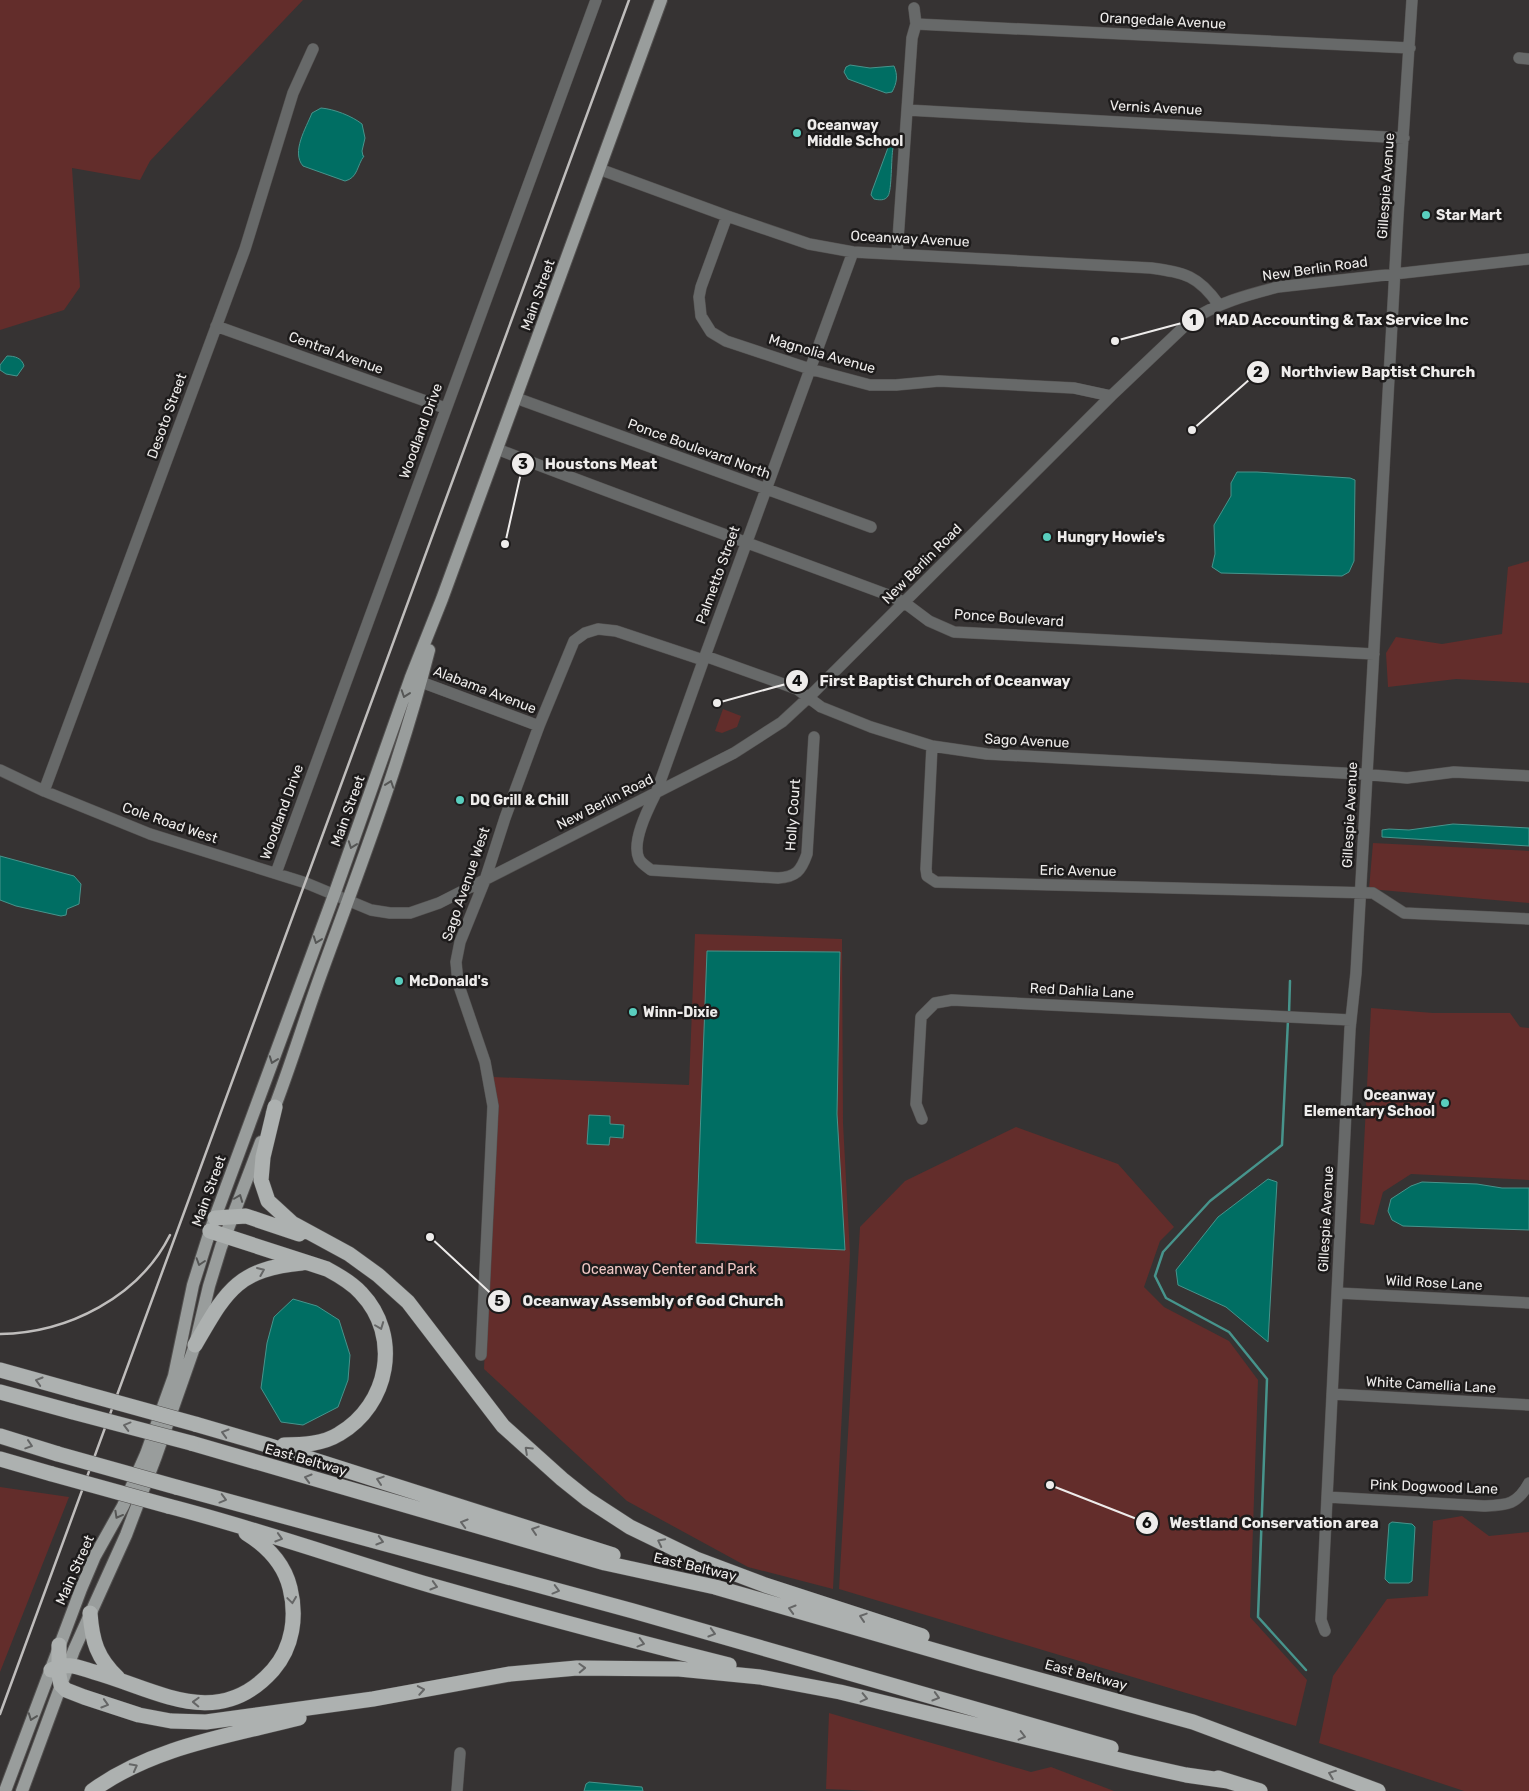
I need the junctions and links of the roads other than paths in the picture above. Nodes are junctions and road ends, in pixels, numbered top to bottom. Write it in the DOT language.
graph roads {
  1 [pos="596,0"];
  2 [pos="661,0"];
  3 [pos="1412,0"];
  4 [pos="914,8"];
  5 [pos="916,24"];
  6 [pos="1410,48"];
  7 [pos="313,49"];
  8 [pos="907,110"];
  9 [pos="1404,138"];
  10 [pos="600,169"];
  11 [pos="727,216"];
  12 [pos="853,252"];
  13 [pos="897,254"];
  14 [pos="1529,260"];
  15 [pos="1396,274"];
  16 [pos="1219,305"];
  17 [pos="216,326"];
  18 [pos="810,369"];
  19 [pos="1111,396"];
  20 [pos="516,398"];
  21 [pos="445,408"];
  22 [pos="497,450"];
  23 [pos="766,489"];
  24 [pos="871,527"];
  25 [pos="746,541"];
  26 [pos="442,600"];
  27 [pos="905,603"];
  28 [pos="574,641"];
  29 [pos="1374,654"];
  30 [pos="704,658"];
  31 [pos="421,682"];
  32 [pos="809,697"];
  33 [pos="539,726"];
  34 [pos="814,738"];
  35 [pos="932,746"];
  36 [pos="0,770"];
  37 [pos="1367,774"];
  38 [pos="1529,776"];
  39 [pos="44,791"];
  40 [pos="656,793"];
  41 [pos="276,873"];
  42 [pos="689,873"];
  43 [pos="484,880"];
  44 [pos="1361,892"];
  45 [pos="334,895"];
  46 [pos="348,901"];
  47 [pos="1529,919"];
  48 [pos="1351,1020"];
  49 [pos="275,1108"];
  50 [pos="922,1119"];
  51 [pos="232,1217"];
  52 [pos="213,1224"];
  53 [pos="226,1236"];
  54 [pos="349,1254"];
  55 [pos="306,1262"];
  56 [pos="1338,1293"];
  57 [pos="1529,1303"];
  58 [pos="195,1345"];
  59 [pos="481,1355"];
  60 [pos="0,1370"];
  61 [pos="0,1392"];
  62 [pos="1332,1394"];
  63 [pos="1529,1405"];
  64 [pos="0,1436"];
  65 [pos="268,1445"];
  66 [pos="0,1459"];
  67 [pos="1529,1483"];
  68 [pos="1327,1497"];
  69 [pos="232,1524"];
  70 [pos="715,1587"];
  71 [pos="90,1613"];
  72 [pos="1325,1631"];
  73 [pos="59,1645"];
  74 [pos="59,1668"];
  75 [pos="119,1679"];
  76 [pos="62,1685"];
  77 [pos="840,1692"];
  78 [pos="373,1699"];
  79 [pos="1193,1722"];
  80 [pos="460,1753"];
  81 [pos="1228,1781"];
  82 [pos="5,1791"];
  83 [pos="22,1791"];
  84 [pos="92,1791"];
  85 [pos="457,1791"];
  86 [pos="1260,1791"];
  87 [pos="1378,1791"];
  1 -- 21 [label="street, Woodland Drive"];
  2 -- 10 [label="main road, Main Street"];
  3 -- 6 [label="street, Gillespie Avenue"];
  4 -- 5 [label="street"];
  5 -- 6 [label="street, Orangedale Avenue"];
  5 -- 8 [label="street"];
  6 -- 9 [label="street, Gillespie Avenue"];
  7 -- 17 [label="street, Desoto Street"];
  8 -- 9 [label="street, Vernis Avenue"];
  8 -- 13 [label="street"];
  9 -- 15 [label="street, Gillespie Avenue"];
  10 -- 11 [label="street, Oceanway Avenue"];
  10 -- 20 [label="main road, Main Street"];
  11 -- 12 [label="street, Oceanway Avenue"];
  11 -- 18 [label="street, Magnolia Avenue"];
  12 -- 13 [label="street, Oceanway Avenue"];
  12 -- 18 [label="street, Palmetto Street"];
  13 -- 16 [label="street, Oceanway Avenue"];
  14 -- 15 [label="street, New Berlin Road"];
  15 -- 16 [label="street, New Berlin Road"];
  15 -- 29 [label="street, Gillespie Avenue"];
  16 -- 19 [label="street, New Berlin Road"];
  17 -- 21 [label="street, Central Avenue"];
  17 -- 39 [label="street, Desoto Street"];
  18 -- 19 [label="street, Magnolia Avenue"];
  18 -- 23 [label="street, Palmetto Street"];
  19 -- 27 [label="street, New Berlin Road"];
  20 -- 22 [label="main road, Main Street"];
  20 -- 23 [label="street, Ponce Boulevard North"];
  21 -- 41 [label="street, Woodland Drive"];
  22 -- 25 [label="street, Ponce Boulevard"];
  22 -- 26 [label="main road, Main Street"];
  23 -- 24 [label="street, Ponce Boulevard North"];
  23 -- 25 [label="street, Palmetto Street"];
  25 -- 27 [label="street, Ponce Boulevard"];
  25 -- 30 [label="street, Palmetto Street"];
  26 -- 31 [label="main road, Main Street"];
  26 -- 45 [label="main road, Main Street, one-way"];
  27 -- 29 [label="street, Ponce Boulevard"];
  27 -- 32 [label="street, New Berlin Road"];
  28 -- 30 [label="street, Sago Avenue"];
  28 -- 33 [label="street, Sago Avenue West"];
  29 -- 37 [label="street, Gillespie Avenue"];
  30 -- 32 [label="street, Sago Avenue"];
  30 -- 40 [label="street, Palmetto Street"];
  31 -- 33 [label="street, Alabama Avenue"];
  46 -- 31 [label="main road, Main Street, one-way"];
  32 -- 35 [label="street, Sago Avenue"];
  32 -- 40 [label="street, New Berlin Road"];
  33 -- 43 [label="street, Sago Avenue West"];
  34 -- 42 [label="street, Holly Court"];
  35 -- 37 [label="street, Sago Avenue"];
  35 -- 44 [label="street, Eric Avenue"];
  36 -- 39 [label="street, Cole Road West"];
  37 -- 38 [label="street, Sago Avenue"];
  37 -- 44 [label="street, Gillespie Avenue"];
  39 -- 41 [label="street, Cole Road West"];
  40 -- 42 [label="street, Palmetto Street"];
  40 -- 43 [label="street, New Berlin Road"];
  41 -- 45 [label="street, Cole Road West"];
  43 -- 46 [label="street, New Berlin Road"];
  43 -- 59 [label="street, Sago Avenue West"];
  44 -- 47 [label="street"];
  44 -- 48 [label="street, Gillespie Avenue"];
  45 -- 46 [label="street, New Berlin Road"];
  45 -- 52 [label="main road, Main Street, one-way"];
  46 -- 49 [label="main road, Main Street"];
  48 -- 50 [label="street, Red Dahlia Lane"];
  48 -- 56 [label="street, Gillespie Avenue"];
  51 -- 49 [label="main road, Main Street, one-way"];
  49 -- 54 [label="highway"];
  51 -- 52 [label="highway"];
  51 -- 53 [label="main road, Main Street"];
  51 -- 54 [label="highway"];
  52 -- 53 [label="highway"];
  52 -- 73 [label="main road, Main Street, one-way"];
  53 -- 55 [label="highway"];
  53 -- 58 [label="main road, Main Street"];
  79 -- 54 [label="highway, one-way"];
  58 -- 55 [label="highway, one-way"];
  55 -- 65 [label="highway, one-way"];
  56 -- 57 [label="street, Wild Rose Lane"];
  56 -- 62 [label="street, Gillespie Avenue"];
  58 -- 71 [label="main road, Main Street"];
  65 -- 60 [label="highway, one-way, bridge"];
  70 -- 61 [label="highway, East Beltway, one-way, bridge"];
  62 -- 63 [label="street, White Camellia Lane"];
  62 -- 68 [label="street, Gillespie Avenue"];
  64 -- 81 [label="highway, one-way, bridge"];
  70 -- 65 [label="highway, one-way"];
  66 -- 69 [label="highway, bridge"];
  67 -- 68 [label="street, Pink Dogwood Lane"];
  68 -- 72 [label="street, Gillespie Avenue"];
  69 -- 75 [label="highway, one-way"];
  69 -- 77 [label="highway, one-way"];
  79 -- 70 [label="highway, East Beltway, one-way"];
  71 -- 74 [label="main road, Main Street"];
  71 -- 75 [label="highway"];
  73 -- 74 [label="highway"];
  74 -- 75 [label="highway"];
  74 -- 76 [label="highway"];
  74 -- 82 [label="main road, Main Street, one-way"];
  76 -- 78 [label="highway, one-way"];
  76 -- 83 [label="main road"];
  78 -- 77 [label="highway, one-way"];
  77 -- 81 [label="highway, one-way"];
  84 -- 78 [label="highway, one-way"];
  87 -- 79 [label="highway, East Beltway, one-way"];
  80 -- 85 [label="street"];
  81 -- 86 [label="highway"];
}
